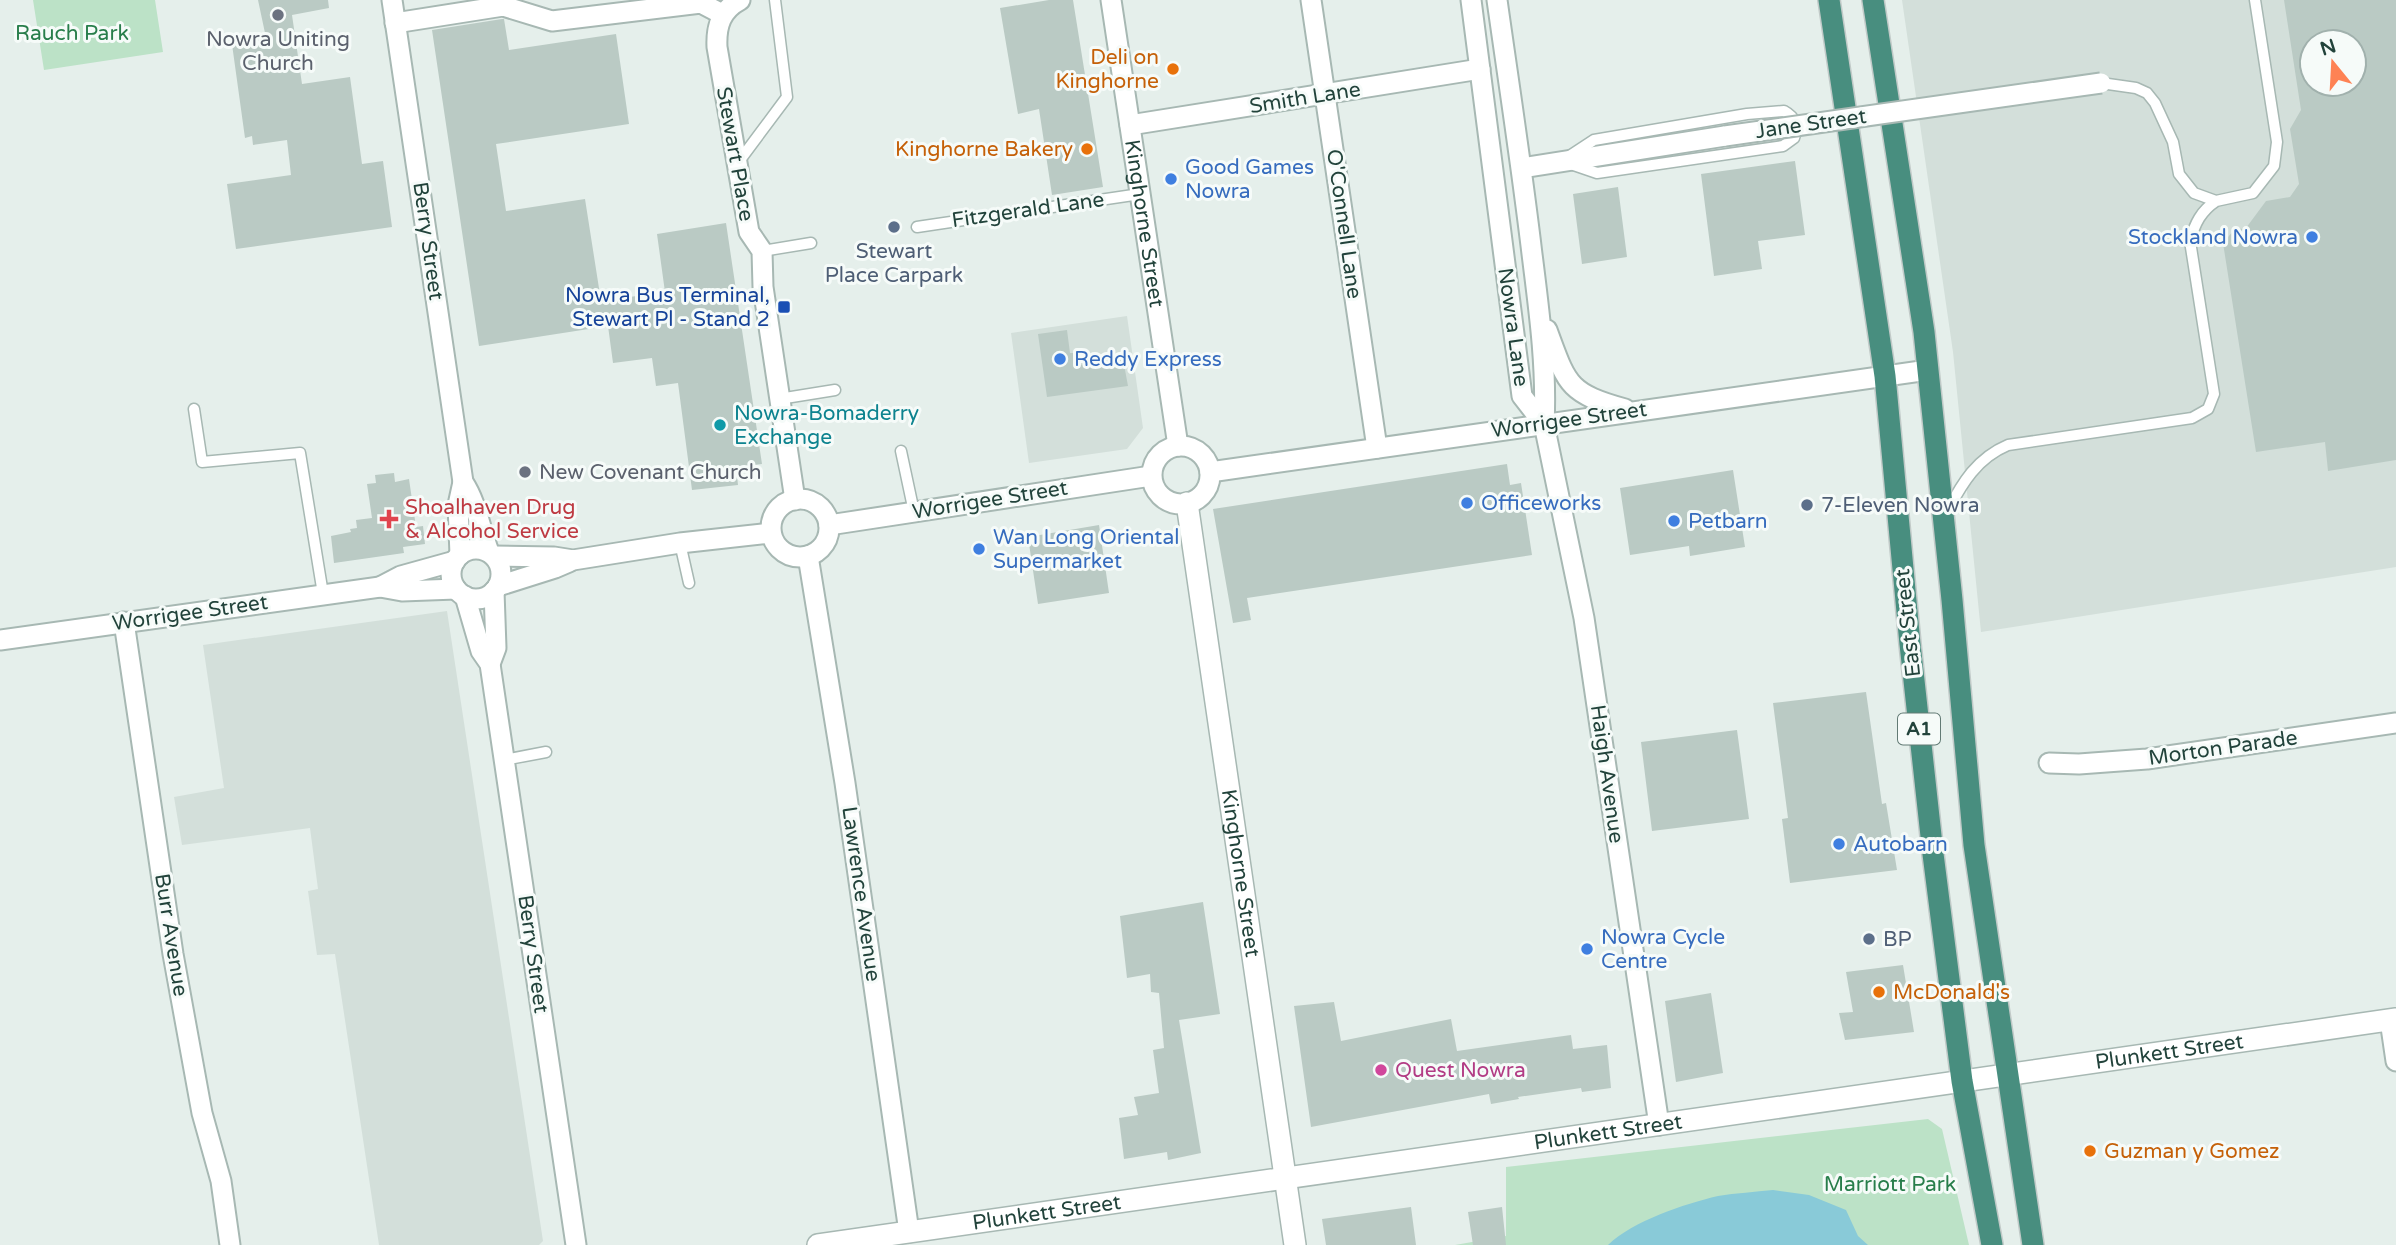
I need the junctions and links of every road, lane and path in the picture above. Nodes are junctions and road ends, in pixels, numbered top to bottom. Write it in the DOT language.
graph roads {
  1 [pos="392,0"];
  2 [pos="740,0"];
  3 [pos="775,0"];
  4 [pos="1111,0"];
  5 [pos="1311,0"];
  6 [pos="1471,0"];
  7 [pos="1497,0"];
  8 [pos="1829,0"];
  9 [pos="1873,0"];
  10 [pos="2255,0"];
  11 [pos="722,14"];
  12 [pos="395,23"];
  13 [pos="1480,69"];
  14 [pos="2101,83"];
  15 [pos="1325,95"];
  16 [pos="1486,116"];
  17 [pos="1130,125"];
  18 [pos="1562,161"];
  19 [pos="737,165"];
  20 [pos="1521,168"];
  21 [pos="1140,194"];
  22 [pos="2216,201"];
  23 [pos="917,227"];
  24 [pos="1501,233"];
  25 [pos="811,243"];
  26 [pos="762,251"];
  27 [pos="1539,309"];
  28 [pos="1928,370"];
  29 [pos="1885,376"];
  30 [pos="835,390"];
  31 [pos="779,399"];
  32 [pos="194,409"];
  33 [pos="1634,411"];
  34 [pos="1544,424"];
  35 [pos="1178,446"];
  36 [pos="1377,448"];
  37 [pos="901,452"];
  38 [pos="1210,472"];
  39 [pos="1152,476"];
  40 [pos="463,482"];
  41 [pos="795,500"];
  42 [pos="1187,503"];
  43 [pos="914,512"];
  44 [pos="1944,518"];
  45 [pos="829,525"];
  46 [pos="771,533"];
  47 [pos="680,543"];
  48 [pos="491,554"];
  49 [pos="808,556"];
  50 [pos="457,558"];
  51 [pos="573,559"];
  52 [pos="689,583"];
  53 [pos="380,587"];
  54 [pos="496,589"];
  55 [pos="461,593"];
  56 [pos="323,594"];
  57 [pos="124,622"];
  58 [pos="0,640"];
  59 [pos="490,664"];
  60 [pos="2396,723"];
  61 [pos="545,752"];
  62 [pos="505,760"];
  63 [pos="2049,763"];
  64 [pos="2393,1020"];
  65 [pos="2396,1061"];
  66 [pos="2007,1074"];
  67 [pos="1962,1081"];
  68 [pos="1659,1125"];
  69 [pos="1285,1177"];
  70 [pos="909,1232"];
  71 [pos="230,1245"];
  72 [pos="576,1245"];
  73 [pos="818,1245"];
  74 [pos="1295,1245"];
  75 [pos="1992,1245"];
  76 [pos="2033,1245"];
  1 -- 12 [label="street, Berry Street"];
  2 -- 11 [label="street"];
  3 -- 19 [label="lane"];
  4 -- 17 [label="street, Kinghorne Street"];
  5 -- 15 [label="street, O'Connell Lane"];
  6 -- 13 [label="street, Nowra Lane"];
  7 -- 20 [label="street, Nowra Lane"];
  8 -- 29 [label="highway, East Street / A1"];
  9 -- 28 [label="highway, A1"];
  10 -- 22 [label="lane"];
  11 -- 12 [label="street"];
  11 -- 19 [label="street, Stewart Place"];
  12 -- 40 [label="street, Berry Street"];
  13 -- 15 [label="street, Smith Lane"];
  13 -- 16 [label="street, Nowra Lane"];
  14 -- 18 [label="street, Jane Street, bridge"];
  14 -- 22 [label="lane"];
  15 -- 17 [label="street, Smith Lane"];
  15 -- 36 [label="street, O'Connell Lane"];
  16 -- 20 [label="street, Nowra Lane"];
  16 -- 24 [label="street, Nowra Lane"];
  17 -- 21 [label="street, Kinghorne Street"];
  18 -- 18 [label="lane"];
  18 -- 20 [label="street, Jane Street"];
  19 -- 26 [label="street, Stewart Place"];
  20 -- 24 [label="street, Nowra Lane"];
  20 -- 27 [label="street, Nowra Lane"];
  21 -- 23 [label="lane, Fitzgerald Lane"];
  21 -- 35 [label="street, Kinghorne Street"];
  22 -- 44 [label="lane"];
  24 -- 34 [label="street, Nowra Lane"];
  25 -- 26 [label="lane"];
  26 -- 31 [label="street, Stewart Place"];
  27 -- 33 [label="street, Nowra Lane"];
  27 -- 34 [label="street, Nowra Lane"];
  28 -- 29 [label="street, Worrigee Street"];
  28 -- 44 [label="highway, A1"];
  29 -- 33 [label="street, Worrigee Street"];
  29 -- 67 [label="highway, East Street / A1"];
  30 -- 31 [label="lane"];
  31 -- 41 [label="street, Stewart Place"];
  32 -- 56 [label="lane"];
  33 -- 34 [label="street, Worrigee Street"];
  34 -- 36 [label="street, Worrigee Street"];
  34 -- 68 [label="street, Haigh Avenue"];
  35 -- 38 [label="street"];
  35 -- 39 [label="street"];
  36 -- 38 [label="street, Worrigee Street"];
  37 -- 43 [label="lane"];
  38 -- 42 [label="street"];
  39 -- 42 [label="street"];
  39 -- 43 [label="street, Worrigee Street"];
  40 -- 48 [label="street, Berry Street"];
  40 -- 50 [label="street, Berry Street"];
  41 -- 45 [label="street"];
  41 -- 46 [label="street"];
  42 -- 69 [label="street, Kinghorne Street"];
  43 -- 45 [label="street, Worrigee Street"];
  44 -- 66 [label="highway, A1"];
  45 -- 49 [label="street"];
  46 -- 47 [label="street"];
  46 -- 49 [label="street"];
  47 -- 51 [label="street"];
  47 -- 52 [label="lane"];
  48 -- 50 [label="street"];
  48 -- 51 [label="street"];
  48 -- 54 [label="street"];
  49 -- 70 [label="street, Lawrence Avenue"];
  50 -- 53 [label="street, Worrigee Street"];
  50 -- 55 [label="street"];
  51 -- 54 [label="street"];
  53 -- 55 [label="street, Worrigee Street"];
  53 -- 56 [label="street, Worrigee Street"];
  54 -- 55 [label="street"];
  54 -- 59 [label="street, Berry Street"];
  55 -- 59 [label="street, Berry Street"];
  56 -- 57 [label="street, Worrigee Street"];
  57 -- 58 [label="street, Worrigee Street"];
  57 -- 71 [label="street, Burr Avenue"];
  59 -- 62 [label="street, Berry Street"];
  60 -- 63 [label="street, Morton Parade"];
  61 -- 62 [label="lane"];
  62 -- 72 [label="street, Berry Street"];
  64 -- 65 [label="street"];
  64 -- 66 [label="street, Plunkett Street"];
  66 -- 67 [label="street, Plunkett Street"];
  66 -- 76 [label="highway, A1"];
  67 -- 68 [label="street, Plunkett Street"];
  67 -- 75 [label="highway, East Street / A1"];
  68 -- 69 [label="street, Plunkett Street"];
  69 -- 70 [label="street, Plunkett Street"];
  69 -- 74 [label="street, Kinghorne Street"];
  70 -- 73 [label="street, Plunkett Street"];
}
